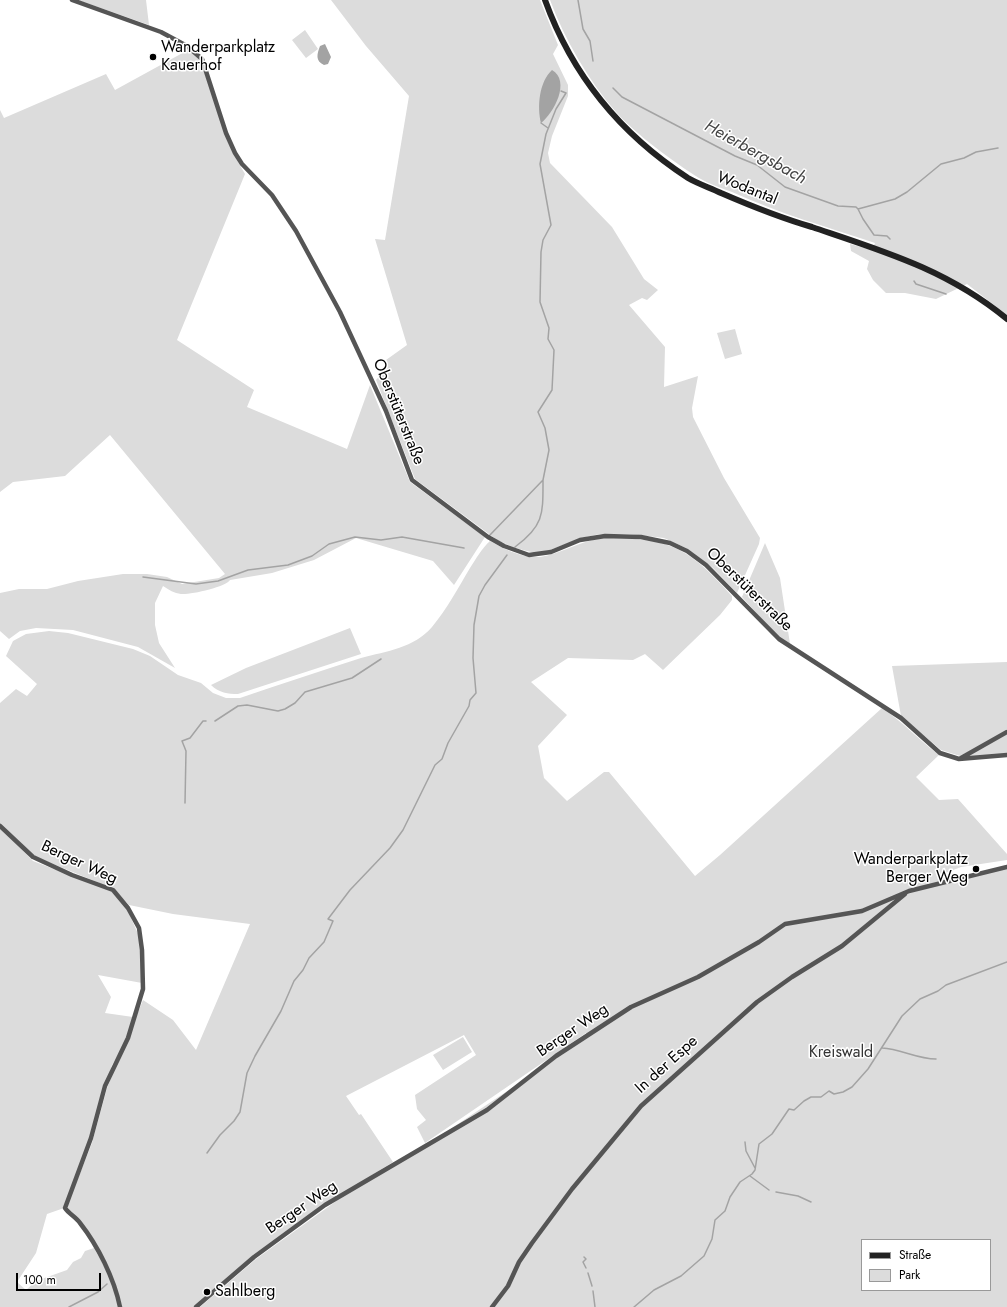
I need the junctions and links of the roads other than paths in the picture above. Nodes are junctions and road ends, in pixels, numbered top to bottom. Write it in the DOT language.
graph roads {
  1 [pos="72,0"];
  2 [pos="545,0"];
  3 [pos="1007,319"];
  4 [pos="1007,732"];
  5 [pos="1007,755"];
  6 [pos="960,759"];
  7 [pos="0,826"];
  8 [pos="1007,867"];
  9 [pos="909,891"];
  10 [pos="120,1307"];
  11 [pos="196,1307"];
  12 [pos="492,1307"];
  1 -- 6 [label="street, Oberstüterstraße"];
  2 -- 3 [label="main road, Wodantal"];
  4 -- 6 [label="street"];
  5 -- 6 [label="street, Oberstüterstraße"];
  7 -- 10 [label="street, Berger Weg"];
  8 -- 9 [label="street, Berger Weg"];
  9 -- 11 [label="street, Berger Weg"];
  9 -- 12 [label="street, In der Espe"];
}
